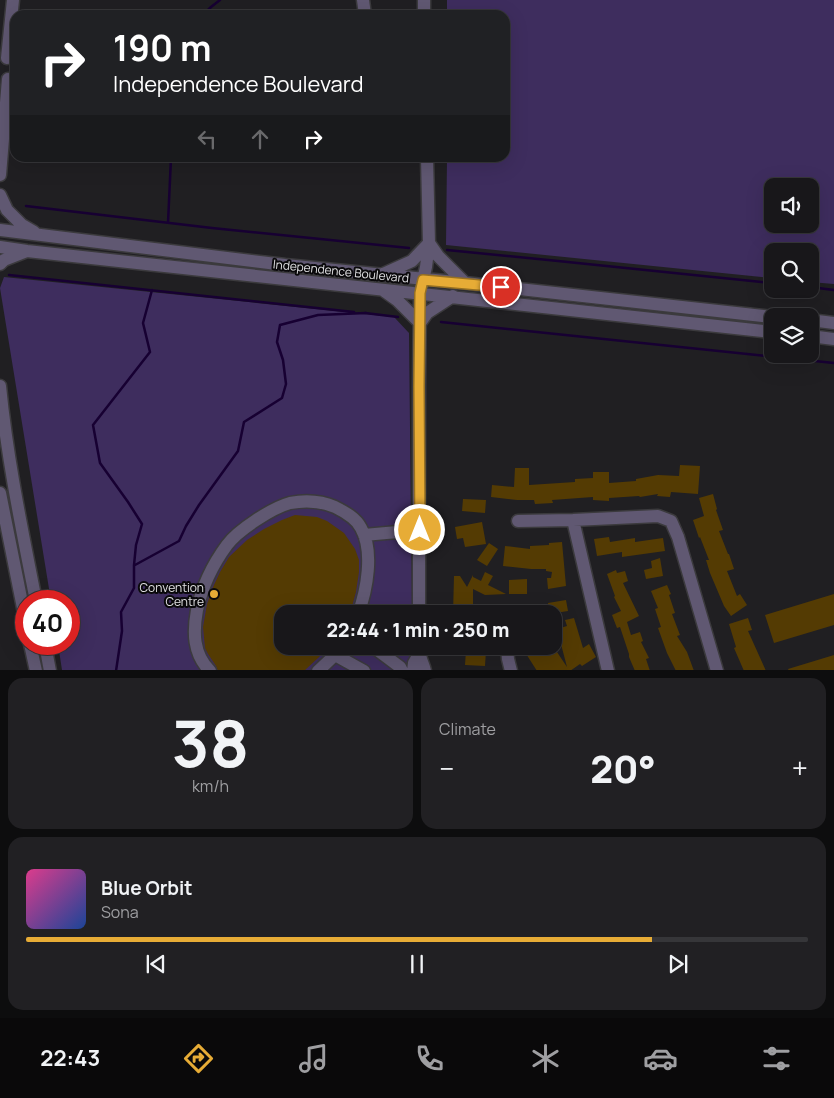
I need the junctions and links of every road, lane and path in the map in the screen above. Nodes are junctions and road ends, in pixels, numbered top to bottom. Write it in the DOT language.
graph roads {
  1 [pos="10,17"];
  2 [pos="3,57"];
  3 [pos="4,82"];
  4 [pos="427,162"];
  5 [pos="0,175"];
  6 [pos="0,194"];
  7 [pos="0,230"];
  8 [pos="40,236"];
  9 [pos="429,243"];
  10 [pos="0,247"];
  11 [pos="27,251"];
  12 [pos="0,264"];
  13 [pos="381,275"];
  14 [pos="423,280"];
  15 [pos="464,283"];
  16 [pos="381,289"];
  17 [pos="420,293"];
  18 [pos="452,296"];
  19 [pos="764,316"];
  20 [pos="819,321"];
  21 [pos="420,323"];
  22 [pos="834,323"];
  23 [pos="764,331"];
  24 [pos="819,337"];
  25 [pos="834,339"];
  26 [pos="0,386"];
  27 [pos="0,428"];
  28 [pos="8,446"];
  29 [pos="0,493"];
  30 [pos="518,520"];
  31 [pos="574,520"];
  32 [pos="420,530"];
  33 [pos="364,534"];
  34 [pos="19,590"];
  35 [pos="34,590"];
  36 [pos="360,605"];
  37 [pos="419,605"];
  38 [pos="33,655"];
  39 [pos="47,655"];
  40 [pos="333,655"];
  41 [pos="343,655"];
  42 [pos="384,655"];
  43 [pos="417,655"];
  44 [pos="420,655"];
  45 [pos="508,655"];
  46 [pos="36,670"];
  47 [pos="50,670"];
  48 [pos="210,670"];
  49 [pos="318,670"];
  50 [pos="364,670"];
  51 [pos="402,670"];
  52 [pos="413,670"];
  53 [pos="425,670"];
  54 [pos="511,670"];
  55 [pos="608,670"];
  56 [pos="717,670"];
  1 -- 2 [label="street"];
  3 -- 5 [label="street"];
  4 -- 9 [label="street"];
  6 -- 8 [label="street"];
  7 -- 8 [label="street, Independence Boulevard"];
  8 -- 13 [label="street, Independence Boulevard"];
  9 -- 13 [label="street"];
  9 -- 14 [label="street"];
  9 -- 15 [label="street"];
  10 -- 11 [label="street, Independence Boulevard"];
  11 -- 12 [label="street"];
  11 -- 16 [label="street, Independence Boulevard"];
  13 -- 14 [label="street, Independence Boulevard"];
  14 -- 15 [label="street, Independence Boulevard"];
  14 -- 17 [label="street"];
  15 -- 19 [label="street, Independence Boulevard"];
  16 -- 17 [label="street, Independence Boulevard"];
  16 -- 21 [label="street"];
  17 -- 18 [label="street, Independence Boulevard"];
  17 -- 21 [label="street"];
  18 -- 21 [label="street"];
  18 -- 23 [label="street, Independence Boulevard"];
  20 -- 22 [label="street"];
  21 -- 32 [label="street"];
  24 -- 25 [label="street"];
  26 -- 28 [label="street"];
  27 -- 28 [label="street"];
  28 -- 35 [label="street"];
  29 -- 34 [label="street"];
  30 -- 31 [label="street"];
  31 -- 55 [label="street"];
  31 -- 56 [label="street"];
  32 -- 33 [label="street"];
  32 -- 37 [label="street"];
  33 -- 36 [label="street"];
  33 -- 48 [label="street"];
  38 -- 46 [label="street"];
  39 -- 47 [label="street"];
  40 -- 49 [label="street"];
  41 -- 50 [label="street"];
  42 -- 51 [label="street"];
  43 -- 52 [label="street"];
  44 -- 53 [label="street"];
  45 -- 54 [label="street"];
}
